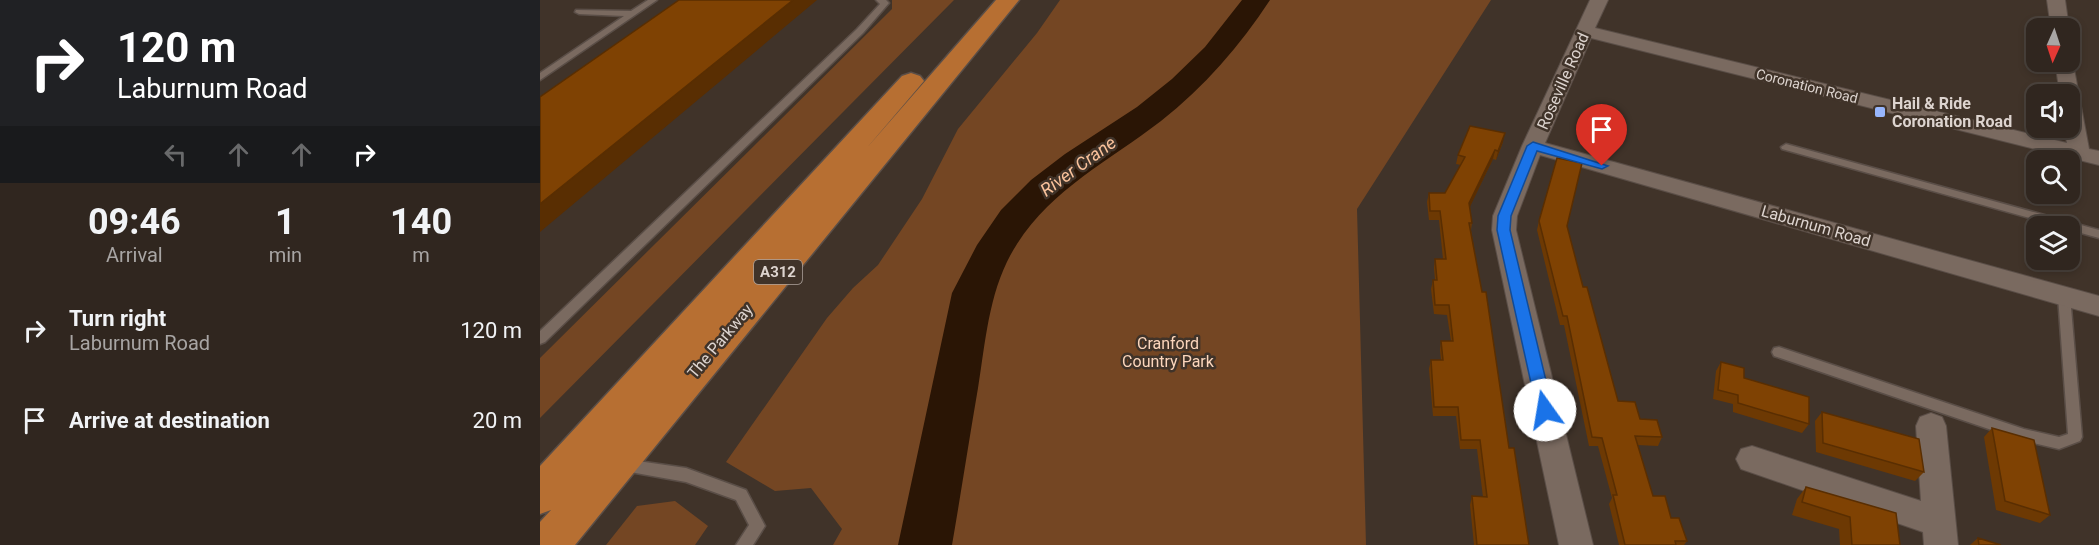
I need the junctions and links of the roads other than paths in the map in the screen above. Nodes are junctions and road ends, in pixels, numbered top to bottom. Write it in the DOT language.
graph roads {
  1 [pos="654,0"];
  2 [pos="880,0"];
  3 [pos="983,0"];
  4 [pos="1008,0"];
  5 [pos="1599,0"];
  6 [pos="2056,0"];
  7 [pos="579,12"];
  8 [pos="633,14"];
  9 [pos="2059,18"];
  10 [pos="1586,31"];
  11 [pos="540,77"];
  12 [pos="2080,127"];
  13 [pos="1533,146"];
  14 [pos="1786,147"];
  15 [pos="2089,155"];
  16 [pos="2099,234"];
  17 [pos="2064,296"];
  18 [pos="2099,306"];
  19 [pos="540,339"];
  20 [pos="1779,352"];
  21 [pos="1931,426"];
  22 [pos="1752,459"];
  23 [pos="617,464"];
  24 [pos="540,495"];
  25 [pos="1940,534"];
  26 [pos="548,545"];
  27 [pos="744,545"];
  28 [pos="1576,545"];
  1 -- 8 [label="lane"];
  2 -- 19 [label="lane"];
  3 -- 24 [label="highway, The Parkway / A312"];
  4 -- 23 [label="highway, The Parkway / A312"];
  5 -- 10 [label="street, Roseville Road"];
  6 -- 9 [label="street"];
  7 -- 8 [label="lane"];
  8 -- 11 [label="lane"];
  10 -- 13 [label="street, Roseville Road"];
  10 -- 15 [label="street, Coronation Road"];
  12 -- 15 [label="street"];
  13 -- 17 [label="street, Laburnum Road"];
  13 -- 28 [label="street, Roseville Road"];
  14 -- 16 [label="lane"];
  17 -- 18 [label="street, Laburnum Road"];
  17 -- 20 [label="lane"];
  21 -- 25 [label="street"];
  22 -- 25 [label="street"];
  23 -- 26 [label="highway, The Parkway / A312"];
  23 -- 27 [label="lane"];
}
